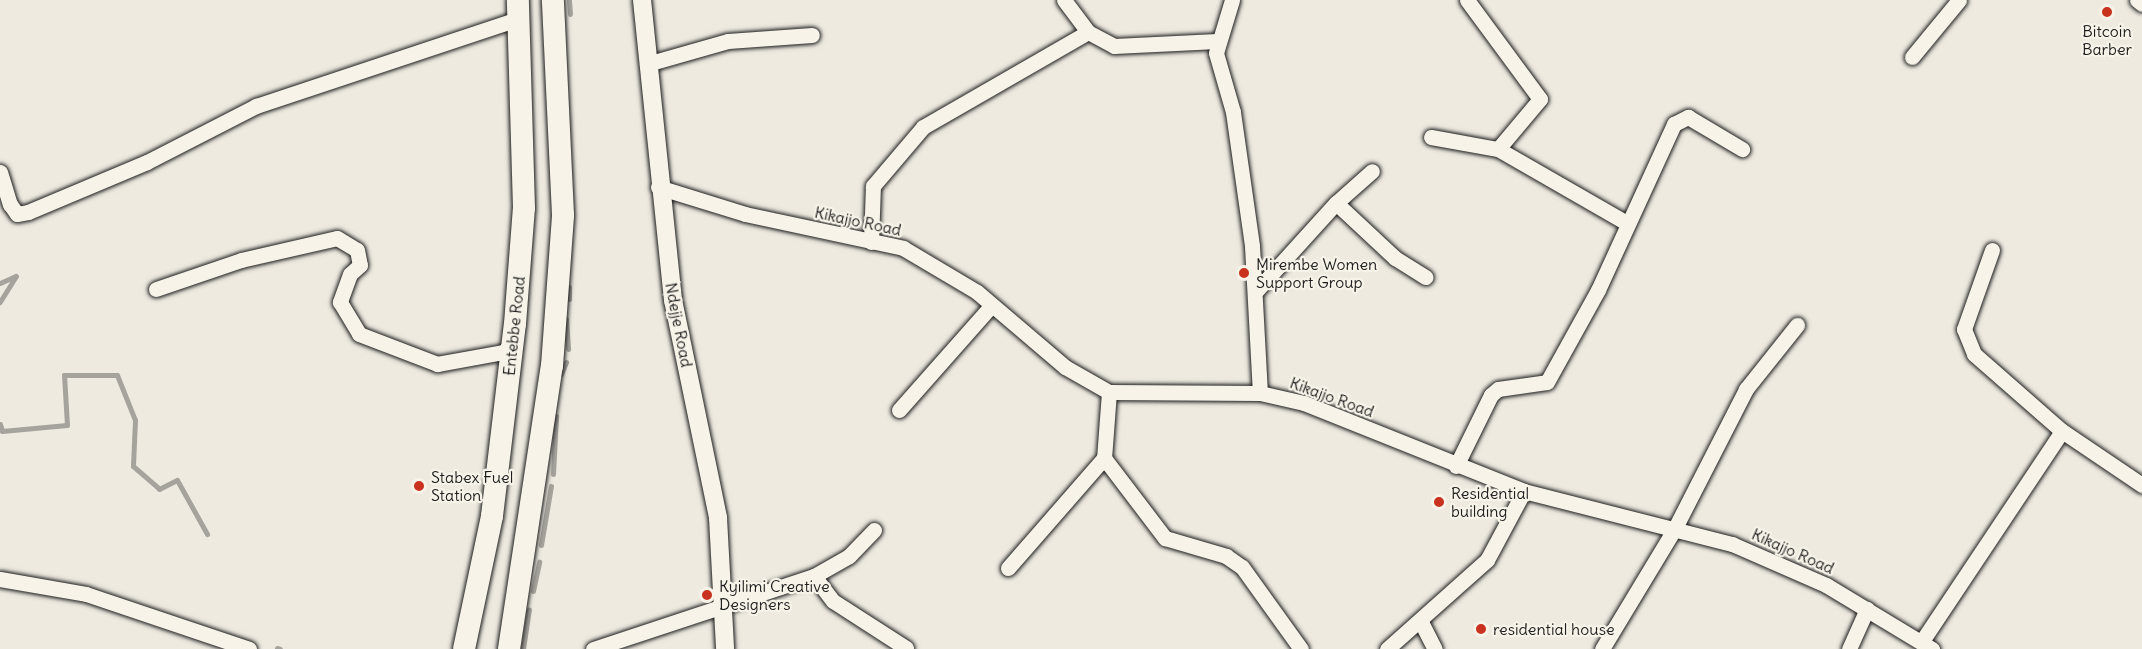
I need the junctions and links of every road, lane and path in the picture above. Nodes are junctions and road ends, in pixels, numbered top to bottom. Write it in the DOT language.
graph roads {
  1 [pos="553,0"];
  2 [pos="642,0"];
  3 [pos="1064,0"];
  4 [pos="1232,0"];
  5 [pos="1467,0"];
  6 [pos="1959,0"];
  7 [pos="2137,0"];
  8 [pos="2142,4"];
  9 [pos="519,9"];
  10 [pos="1088,32"];
  11 [pos="812,35"];
  12 [pos="1217,41"];
  13 [pos="1912,57"];
  14 [pos="647,64"];
  15 [pos="1431,137"];
  16 [pos="1498,149"];
  17 [pos="1742,149"];
  18 [pos="1372,171"];
  19 [pos="0,172"];
  20 [pos="657,187"];
  21 [pos="1336,203"];
  22 [pos="1625,222"];
  23 [pos="871,242"];
  24 [pos="1992,250"];
  25 [pos="1425,276"];
  26 [pos="156,290"];
  27 [pos="1257,290"];
  28 [pos="992,305"];
  29 [pos="1797,325"];
  30 [pos="513,341"];
  31 [pos="1109,392"];
  32 [pos="1260,393"];
  33 [pos="899,410"];
  34 [pos="2062,431"];
  35 [pos="1104,458"];
  36 [pos="1456,466"];
  37 [pos="2142,485"];
  38 [pos="1524,491"];
  39 [pos="1676,528"];
  40 [pos="874,530"];
  41 [pos="1008,568"];
  42 [pos="814,576"];
  43 [pos="0,579"];
  44 [pos="0,584"];
  45 [pos="724,603"];
  46 [pos="1867,609"];
  47 [pos="1422,622"];
  48 [pos="1927,645"];
  49 [pos="906,648"];
  50 [pos="249,649"];
  51 [pos="464,649"];
  52 [pos="509,649"];
  53 [pos="593,649"];
  54 [pos="725,649"];
  55 [pos="1301,649"];
  56 [pos="1387,649"];
  57 [pos="1435,649"];
  58 [pos="1602,649"];
  59 [pos="1849,649"];
  1 -- 52 [label="main road"];
  2 -- 14 [label="street, Ndejje Road"];
  3 -- 10 [label="street"];
  4 -- 12 [label="street"];
  5 -- 16 [label="street"];
  6 -- 13 [label="street"];
  7 -- 8 [label="street"];
  9 -- 19 [label="street"];
  9 -- 30 [label="main road, Entebbe Road"];
  10 -- 12 [label="street"];
  10 -- 23 [label="street"];
  11 -- 14 [label="street"];
  12 -- 27 [label="street"];
  14 -- 20 [label="street, Ndejje Road"];
  15 -- 16 [label="street"];
  16 -- 22 [label="street"];
  17 -- 22 [label="street"];
  18 -- 21 [label="street"];
  20 -- 23 [label="street, Kikajjo Road"];
  20 -- 45 [label="street, Ndejje Road"];
  21 -- 25 [label="street"];
  21 -- 27 [label="street"];
  22 -- 36 [label="street"];
  23 -- 28 [label="street, Kikajjo Road"];
  24 -- 34 [label="street"];
  26 -- 30 [label="street"];
  27 -- 32 [label="street"];
  28 -- 31 [label="street, Kikajjo Road"];
  28 -- 33 [label="street"];
  29 -- 39 [label="street"];
  30 -- 51 [label="main road, Entebbe Road"];
  31 -- 32 [label="street, Kikajjo Road"];
  31 -- 35 [label="street"];
  32 -- 36 [label="street, Kikajjo Road"];
  34 -- 37 [label="street"];
  34 -- 48 [label="street"];
  35 -- 41 [label="street"];
  35 -- 55 [label="street"];
  36 -- 38 [label="street, Kikajjo Road"];
  38 -- 39 [label="street, Kikajjo Road"];
  38 -- 47 [label="street"];
  39 -- 46 [label="street, Kikajjo Road"];
  39 -- 58 [label="street"];
  40 -- 42 [label="street"];
  42 -- 45 [label="street"];
  42 -- 49 [label="street"];
  43 -- 44 [label="street"];
  43 -- 50 [label="street"];
  45 -- 53 [label="street"];
  45 -- 54 [label="street, Ndejje Road"];
  46 -- 48 [label="street, Kikajjo Road"];
  46 -- 59 [label="street"];
  47 -- 56 [label="street"];
  47 -- 57 [label="street"];
}
